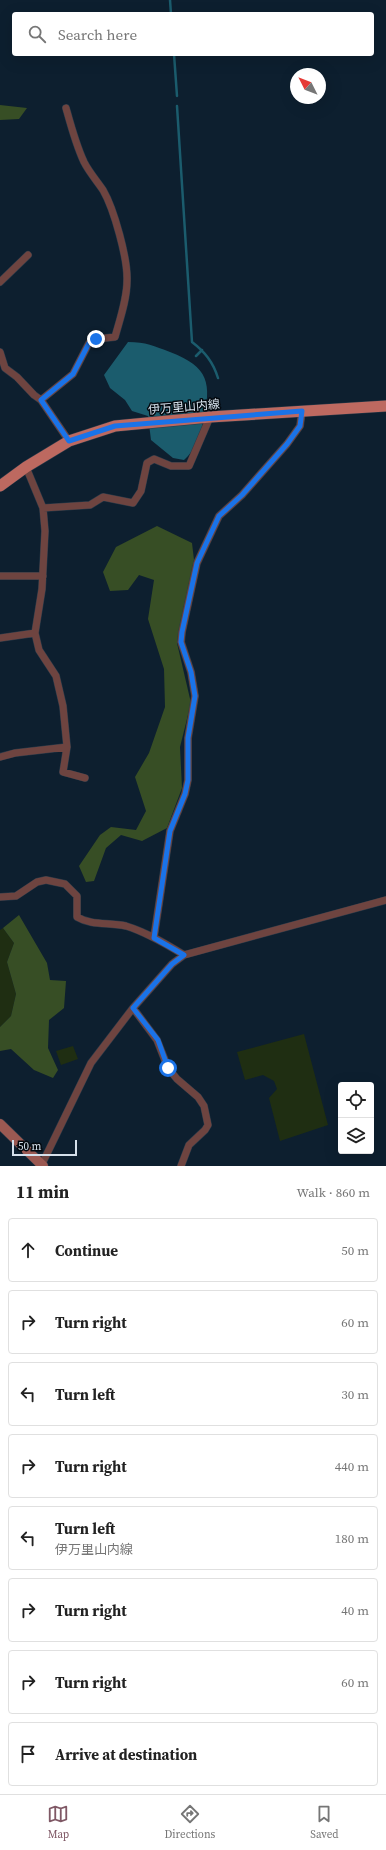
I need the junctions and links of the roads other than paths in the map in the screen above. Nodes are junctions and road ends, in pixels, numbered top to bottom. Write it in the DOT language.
graph roads {
  1 [pos="66,108"];
  2 [pos="28,255"];
  3 [pos="0,282"];
  4 [pos="0,352"];
  5 [pos="41,400"];
  6 [pos="386,406"];
  7 [pos="302,411"];
  8 [pos="210,417"];
  9 [pos="69,441"];
  10 [pos="26,467"];
  11 [pos="0,486"];
  12 [pos="43,508"];
  13 [pos="0,576"];
  14 [pos="43,576"];
  15 [pos="35,633"];
  16 [pos="0,638"];
  17 [pos="67,747"];
  18 [pos="0,756"];
  19 [pos="85,778"];
  20 [pos="0,897"];
  21 [pos="386,900"];
  22 [pos="154,938"];
  23 [pos="184,955"];
  24 [pos="133,1008"];
  25 [pos="0,1124"];
  26 [pos="42,1165"];
  27 [pos="181,1166"];
  1 -- 5 [label="street"];
  2 -- 3 [label="street"];
  4 -- 5 [label="street"];
  5 -- 9 [label="street"];
  6 -- 7 [label="main road, 伊万里山内線"];
  7 -- 8 [label="main road, 伊万里山内線"];
  7 -- 22 [label="street"];
  8 -- 9 [label="main road, 伊万里山内線"];
  8 -- 12 [label="street"];
  9 -- 10 [label="main road, 伊万里山内線"];
  10 -- 11 [label="main road, 伊万里山内線"];
  10 -- 12 [label="street"];
  12 -- 14 [label="street"];
  13 -- 14 [label="street"];
  14 -- 15 [label="street"];
  15 -- 16 [label="street"];
  15 -- 17 [label="street"];
  17 -- 18 [label="street"];
  17 -- 19 [label="street"];
  20 -- 22 [label="street"];
  21 -- 23 [label="street"];
  22 -- 23 [label="street"];
  23 -- 24 [label="street"];
  24 -- 26 [label="street"];
  24 -- 27 [label="street"];
  25 -- 26 [label="main road"];
}
